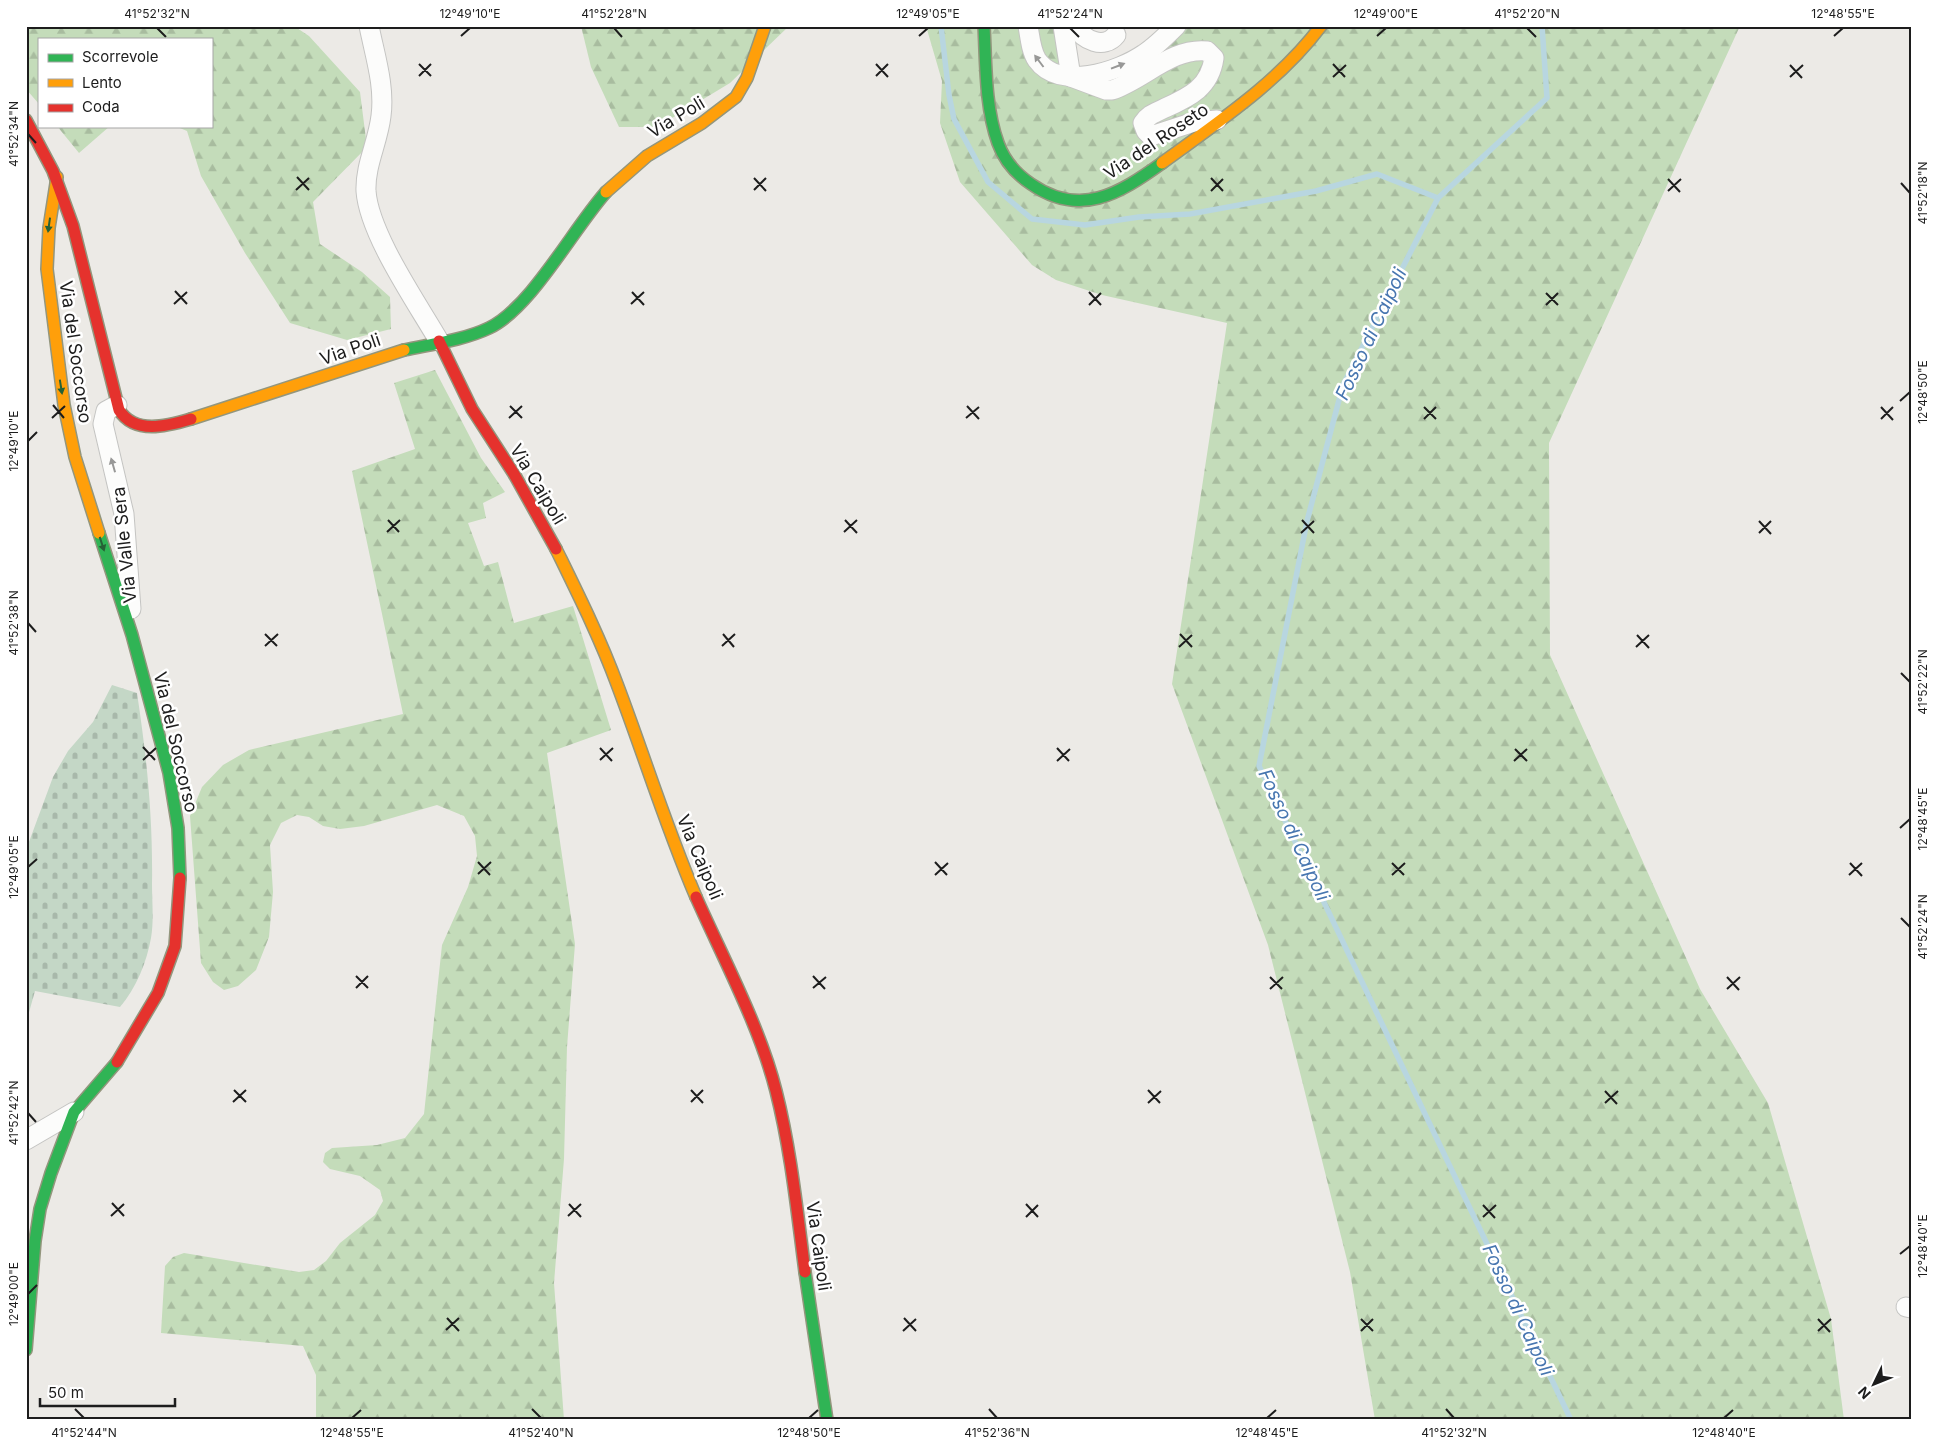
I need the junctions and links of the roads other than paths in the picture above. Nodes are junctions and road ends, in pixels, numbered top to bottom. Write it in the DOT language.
graph roads {
  1 [pos="369,26"];
  2 [pos="765,26"];
  3 [pos="984,26"];
  4 [pos="1028,26"];
  5 [pos="1063,26"];
  6 [pos="1075,26"];
  7 [pos="1176,26"];
  8 [pos="1321,26"];
  9 [pos="1116,35"];
  10 [pos="1071,77"];
  11 [pos="26,120"];
  12 [pos="1218,120"];
  13 [pos="57,177"];
  14 [pos="439,341"];
  15 [pos="117,405"];
  16 [pos="132,635"];
  17 [pos="74,1112"];
  18 [pos="26,1140"];
  19 [pos="26,1350"];
  20 [pos="827,1420"];
  1 -- 14 [label="street"];
  2 -- 14 [label="street, Via Poli"];
  3 -- 12 [label="street, Via del Roseto"];
  10 -- 4 [label="street, one-way"];
  5 -- 10 [label="street"];
  6 -- 9 [label="street"];
  10 -- 7 [label="street, one-way"];
  8 -- 12 [label="street, Via del Roseto"];
  10 -- 12 [label="street"];
  11 -- 13 [label="street, Via Poli"];
  13 -- 15 [label="street, Via Poli"];
  13 -- 16 [label="street, Via del Soccorso, one-way"];
  14 -- 15 [label="street, Via Poli"];
  14 -- 20 [label="street, Via Caipoli"];
  16 -- 15 [label="street, Via Valle Sera, one-way"];
  16 -- 17 [label="street, Via del Soccorso"];
  17 -- 18 [label="street"];
  17 -- 19 [label="street, Via del Soccorso"];
}
